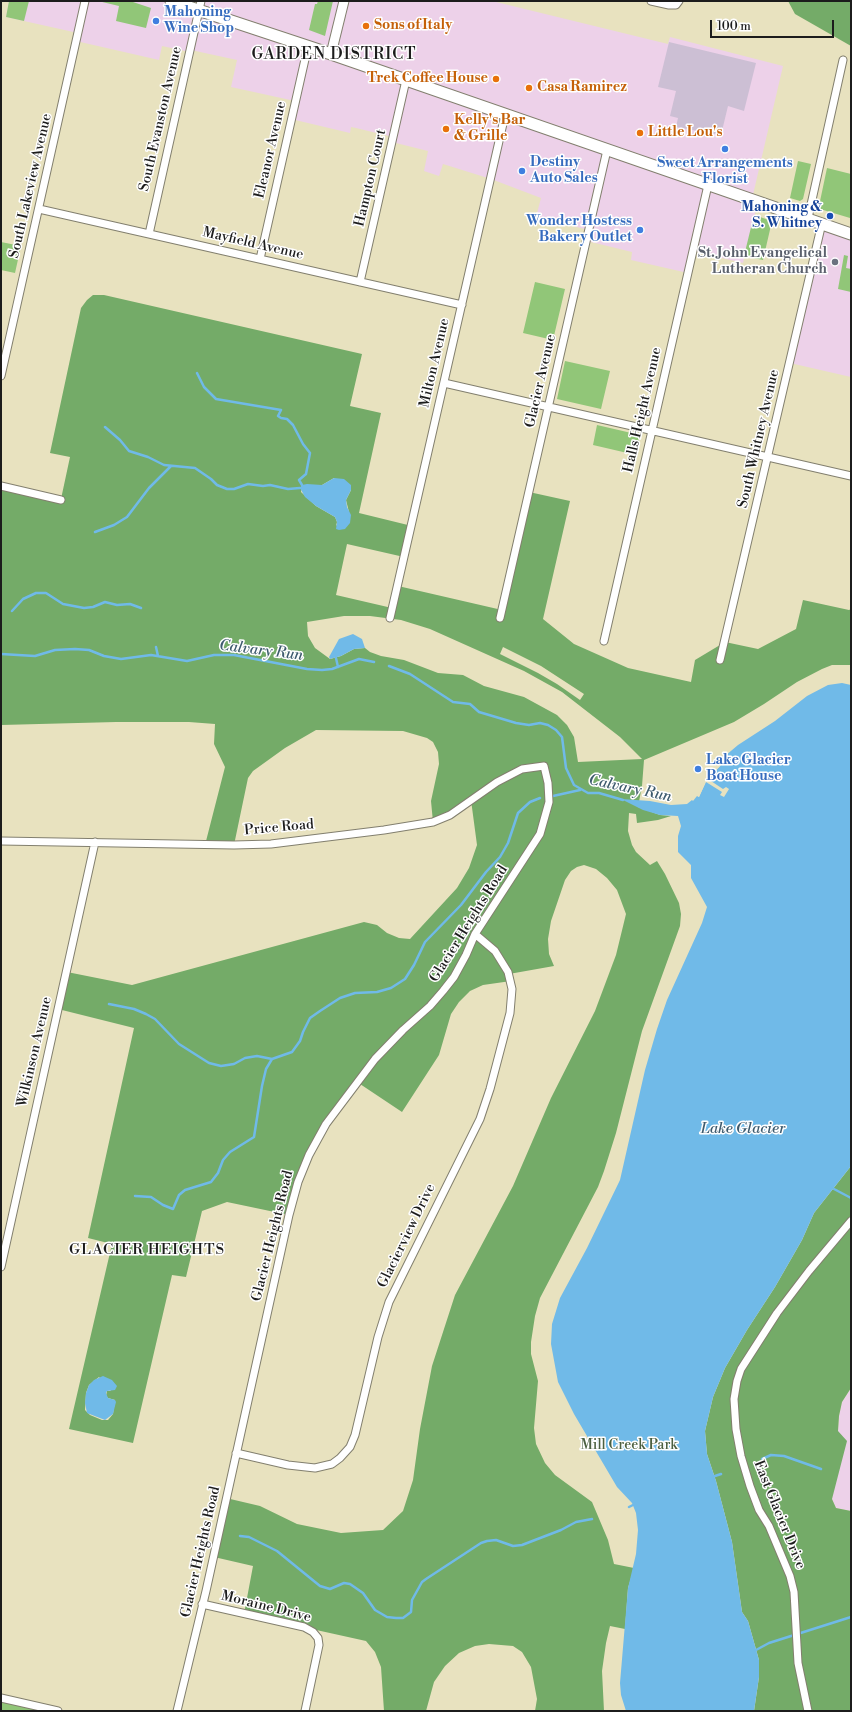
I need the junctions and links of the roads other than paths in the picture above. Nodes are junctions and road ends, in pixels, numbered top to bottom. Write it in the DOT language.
graph roads {
  1 [pos="86,1"];
  2 [pos="171,1"];
  3 [pos="344,1"];
  4 [pos="651,1"];
  5 [pos="677,3"];
  6 [pos="200,6"];
  7 [pos="308,46"];
  8 [pos="331,54"];
  9 [pos="844,60"];
  10 [pos="406,80"];
  11 [pos="505,115"];
  12 [pos="607,150"];
  13 [pos="708,185"];
  14 [pos="39,209"];
  15 [pos="808,218"];
  16 [pos="822,224"];
  17 [pos="149,234"];
  18 [pos="851,234"];
  19 [pos="260,259"];
  20 [pos="360,282"];
  21 [pos="462,305"];
  22 [pos="1,376"];
  23 [pos="444,383"];
  24 [pos="548,407"];
  25 [pos="652,430"];
  26 [pos="768,457"];
  27 [pos="851,476"];
  28 [pos="1,486"];
  29 [pos="61,500"];
  30 [pos="390,618"];
  31 [pos="500,618"];
  32 [pos="604,641"];
  33 [pos="720,660"];
  34 [pos="544,766"];
  35 [pos="1,841"];
  36 [pos="95,842"];
  37 [pos="475,934"];
  38 [pos="851,1221"];
  39 [pos="1,1267"];
  40 [pos="236,1453"];
  41 [pos="202,1604"];
  42 [pos="1,1698"];
  43 [pos="58,1711"];
  44 [pos="177,1711"];
  45 [pos="306,1711"];
  46 [pos="808,1711"];
  1 -- 14 [label="street, South Lakeview Avenue"];
  2 -- 6 [label="main road"];
  3 -- 8 [label="street"];
  4 -- 5 [label="street"];
  6 -- 7 [label="main road"];
  6 -- 17 [label="street, South Evanston Avenue"];
  7 -- 8 [label="main road"];
  7 -- 19 [label="street, Eleanor Avenue"];
  8 -- 10 [label="main road"];
  9 -- 15 [label="street"];
  10 -- 11 [label="main road"];
  10 -- 20 [label="street, Hampton Court"];
  11 -- 12 [label="main road"];
  11 -- 21 [label="street, Milton Avenue"];
  12 -- 13 [label="main road"];
  12 -- 24 [label="street, Glacier Avenue"];
  13 -- 15 [label="main road"];
  13 -- 25 [label="street, Halls Height Avenue"];
  14 -- 17 [label="street, Mayfield Avenue"];
  14 -- 22 [label="street, South Lakeview Avenue"];
  15 -- 16 [label="main road"];
  16 -- 18 [label="main road"];
  16 -- 26 [label="street, South Whitney Avenue"];
  17 -- 19 [label="street, Mayfield Avenue"];
  19 -- 20 [label="street, Mayfield Avenue"];
  20 -- 21 [label="street, Mayfield Avenue"];
  21 -- 23 [label="street, Milton Avenue"];
  23 -- 24 [label="street"];
  23 -- 30 [label="street, Milton Avenue"];
  24 -- 25 [label="street"];
  24 -- 31 [label="street, Glacier Avenue"];
  25 -- 26 [label="street"];
  25 -- 32 [label="street, Halls Height Avenue"];
  26 -- 27 [label="street"];
  26 -- 33 [label="street, South Whitney Avenue"];
  28 -- 29 [label="street"];
  34 -- 36 [label="street, Price Road"];
  34 -- 37 [label="street, Glacier Heights Road"];
  35 -- 36 [label="street, Price Road"];
  36 -- 39 [label="street, Wilkinson Avenue"];
  37 -- 40 [label="street, Glacier Heights Road"];
  37 -- 40 [label="street, Glacierview Drive"];
  38 -- 46 [label="street, East Glacier Drive"];
  40 -- 41 [label="street, Glacier Heights Road"];
  41 -- 44 [label="street, Glacier Heights Road"];
  41 -- 45 [label="street, Moraine Drive"];
  42 -- 43 [label="street"];
}
